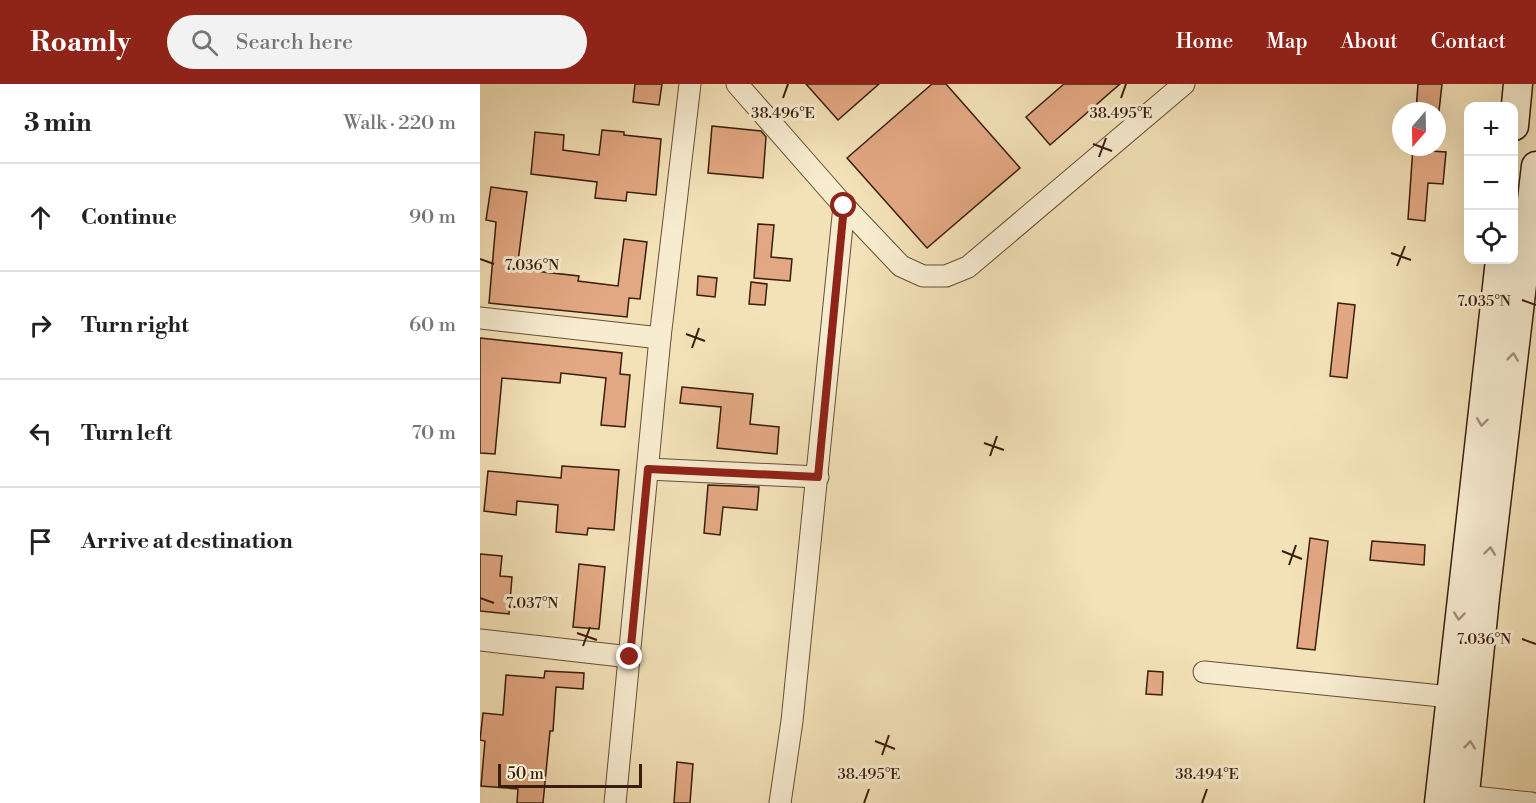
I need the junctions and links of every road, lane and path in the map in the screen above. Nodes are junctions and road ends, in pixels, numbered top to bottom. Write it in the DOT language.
graph roads {
  1 [pos="690,84"];
  2 [pos="737,84"];
  3 [pos="1184,84"];
  4 [pos="1518,84"];
  5 [pos="1516,102"];
  6 [pos="1536,165"];
  7 [pos="844,206"];
  8 [pos="1520,257"];
  9 [pos="480,318"];
  10 [pos="660,338"];
  11 [pos="648,469"];
  12 [pos="818,477"];
  13 [pos="480,640"];
  14 [pos="630,657"];
  15 [pos="1204,672"];
  16 [pos="1451,698"];
  17 [pos="1456,801"];
  18 [pos="615,803"];
  19 [pos="780,803"];
  20 [pos="1531,803"];
  1 -- 10 [label="street"];
  2 -- 7 [label="street"];
  3 -- 7 [label="street"];
  4 -- 5 [label="main road"];
  6 -- 8 [label="main road"];
  7 -- 12 [label="street"];
  8 -- 16 [label="main road, one-way"];
  17 -- 8 [label="main road, one-way"];
  9 -- 10 [label="street"];
  10 -- 11 [label="street"];
  11 -- 12 [label="street"];
  11 -- 14 [label="street"];
  12 -- 19 [label="street"];
  13 -- 14 [label="street"];
  14 -- 18 [label="street"];
  15 -- 16 [label="street"];
  16 -- 17 [label="main road"];
  17 -- 20 [label="street"];
}
